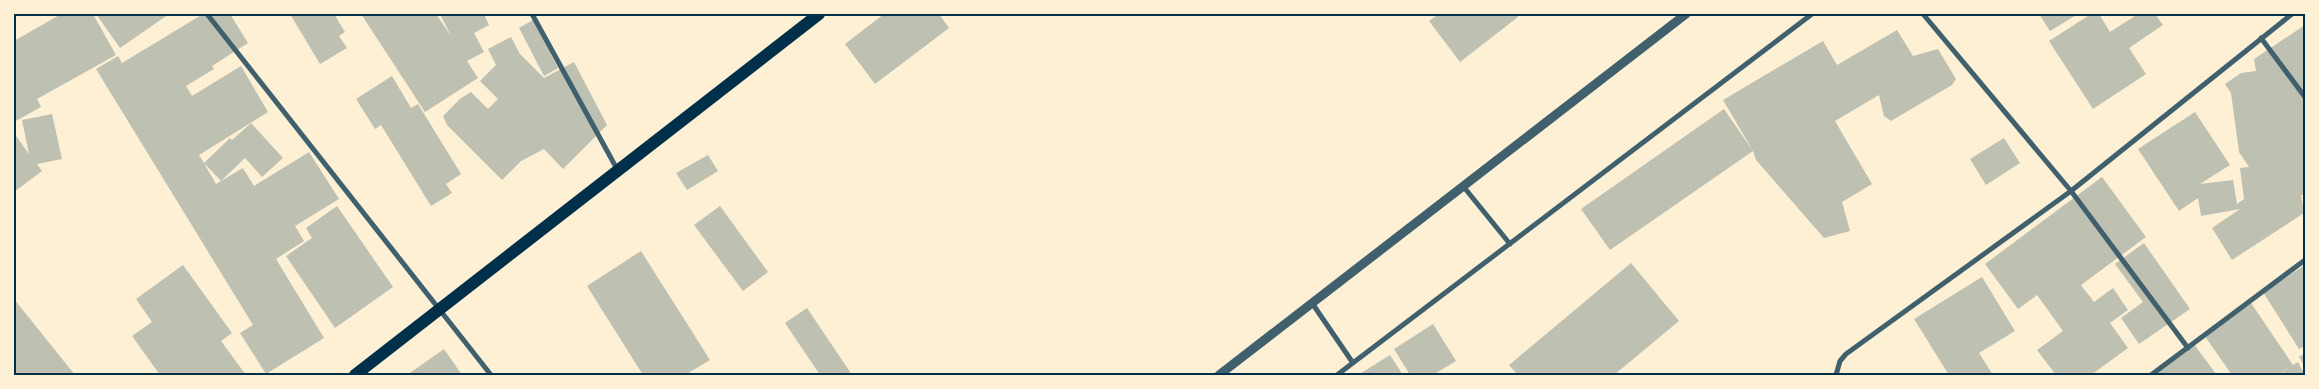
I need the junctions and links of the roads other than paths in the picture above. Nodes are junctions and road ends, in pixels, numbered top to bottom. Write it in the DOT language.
graph roads {
  1 [pos="206,14"];
  2 [pos="532,14"];
  3 [pos="820,14"];
  4 [pos="1686,14"];
  5 [pos="1812,14"];
  6 [pos="1923,14"];
  7 [pos="2292,14"];
  8 [pos="2261,38"];
  9 [pos="2305,97"];
  10 [pos="618,170"];
  11 [pos="1463,186"];
  12 [pos="2071,191"];
  13 [pos="1510,244"];
  14 [pos="2305,260"];
  15 [pos="1312,303"];
  16 [pos="440,309"];
  17 [pos="2188,348"];
  18 [pos="1353,363"];
  19 [pos="355,375"];
  20 [pos="491,375"];
  21 [pos="1219,375"];
  22 [pos="1337,375"];
  23 [pos="1836,375"];
  24 [pos="2151,375"];
  1 -- 16 [label="street"];
  2 -- 10 [label="street"];
  3 -- 10 [label="main road"];
  4 -- 11 [label="street"];
  5 -- 13 [label="street"];
  6 -- 12 [label="street"];
  7 -- 8 [label="street"];
  8 -- 9 [label="street"];
  8 -- 12 [label="street"];
  10 -- 16 [label="main road"];
  11 -- 13 [label="street"];
  11 -- 15 [label="street"];
  12 -- 17 [label="street"];
  12 -- 23 [label="street"];
  13 -- 18 [label="street"];
  14 -- 17 [label="street"];
  15 -- 18 [label="street"];
  15 -- 21 [label="street"];
  16 -- 19 [label="main road"];
  16 -- 20 [label="street"];
  17 -- 24 [label="street"];
  18 -- 22 [label="street"];
}
